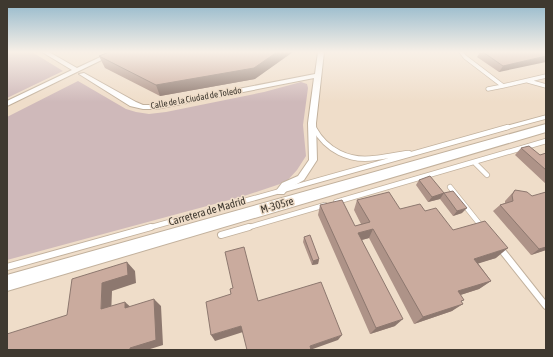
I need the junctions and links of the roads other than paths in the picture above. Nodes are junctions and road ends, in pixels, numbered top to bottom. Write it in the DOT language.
graph roads {
  1 [pos="73,69"];
  2 [pos="85,69"];
  3 [pos="87,69"];
  4 [pos="319,69"];
  5 [pos="479,69"];
  6 [pos="79,72"];
  7 [pos="318,75"];
  8 [pos="546,77"];
  9 [pos="536,78"];
  10 [pos="524,81"];
  11 [pos="546,85"];
  12 [pos="503,86"];
  13 [pos="488,89"];
  14 [pos="7,104"];
  15 [pos="7,110"];
  16 [pos="546,117"];
  17 [pos="312,123"];
  18 [pos="546,128"];
  19 [pos="546,141"];
  20 [pos="417,153"];
  21 [pos="474,162"];
  22 [pos="487,175"];
  23 [pos="450,187"];
  24 [pos="281,191"];
  25 [pos="488,234"];
  26 [pos="221,235"];
  27 [pos="497,246"];
  28 [pos="7,267"];
  29 [pos="7,283"];
  30 [pos="546,306"];
  1 -- 6 [label="street, Calle de la Ciudad de Toledo"];
  2 -- 6 [label="street"];
  3 -- 6 [label="street"];
  4 -- 7 [label="street"];
  5 -- 12 [label="lane"];
  6 -- 7 [label="street, Calle de la Ciudad de Toledo"];
  6 -- 14 [label="street"];
  6 -- 15 [label="street"];
  7 -- 17 [label="street"];
  8 -- 9 [label="lane"];
  9 -- 10 [label="lane"];
  9 -- 11 [label="lane"];
  10 -- 11 [label="lane"];
  10 -- 12 [label="lane"];
  12 -- 13 [label="lane"];
  16 -- 20 [label="lane, Carretera de Madrid"];
  17 -- 20 [label="lane"];
  17 -- 24 [label="street"];
  18 -- 29 [label="main road, M-305re"];
  19 -- 21 [label="lane"];
  20 -- 24 [label="lane, Carretera de Madrid"];
  21 -- 22 [label="lane"];
  21 -- 26 [label="lane"];
  23 -- 25 [label="lane"];
  24 -- 28 [label="lane, Carretera de Madrid"];
  27 -- 30 [label="lane"];
}
